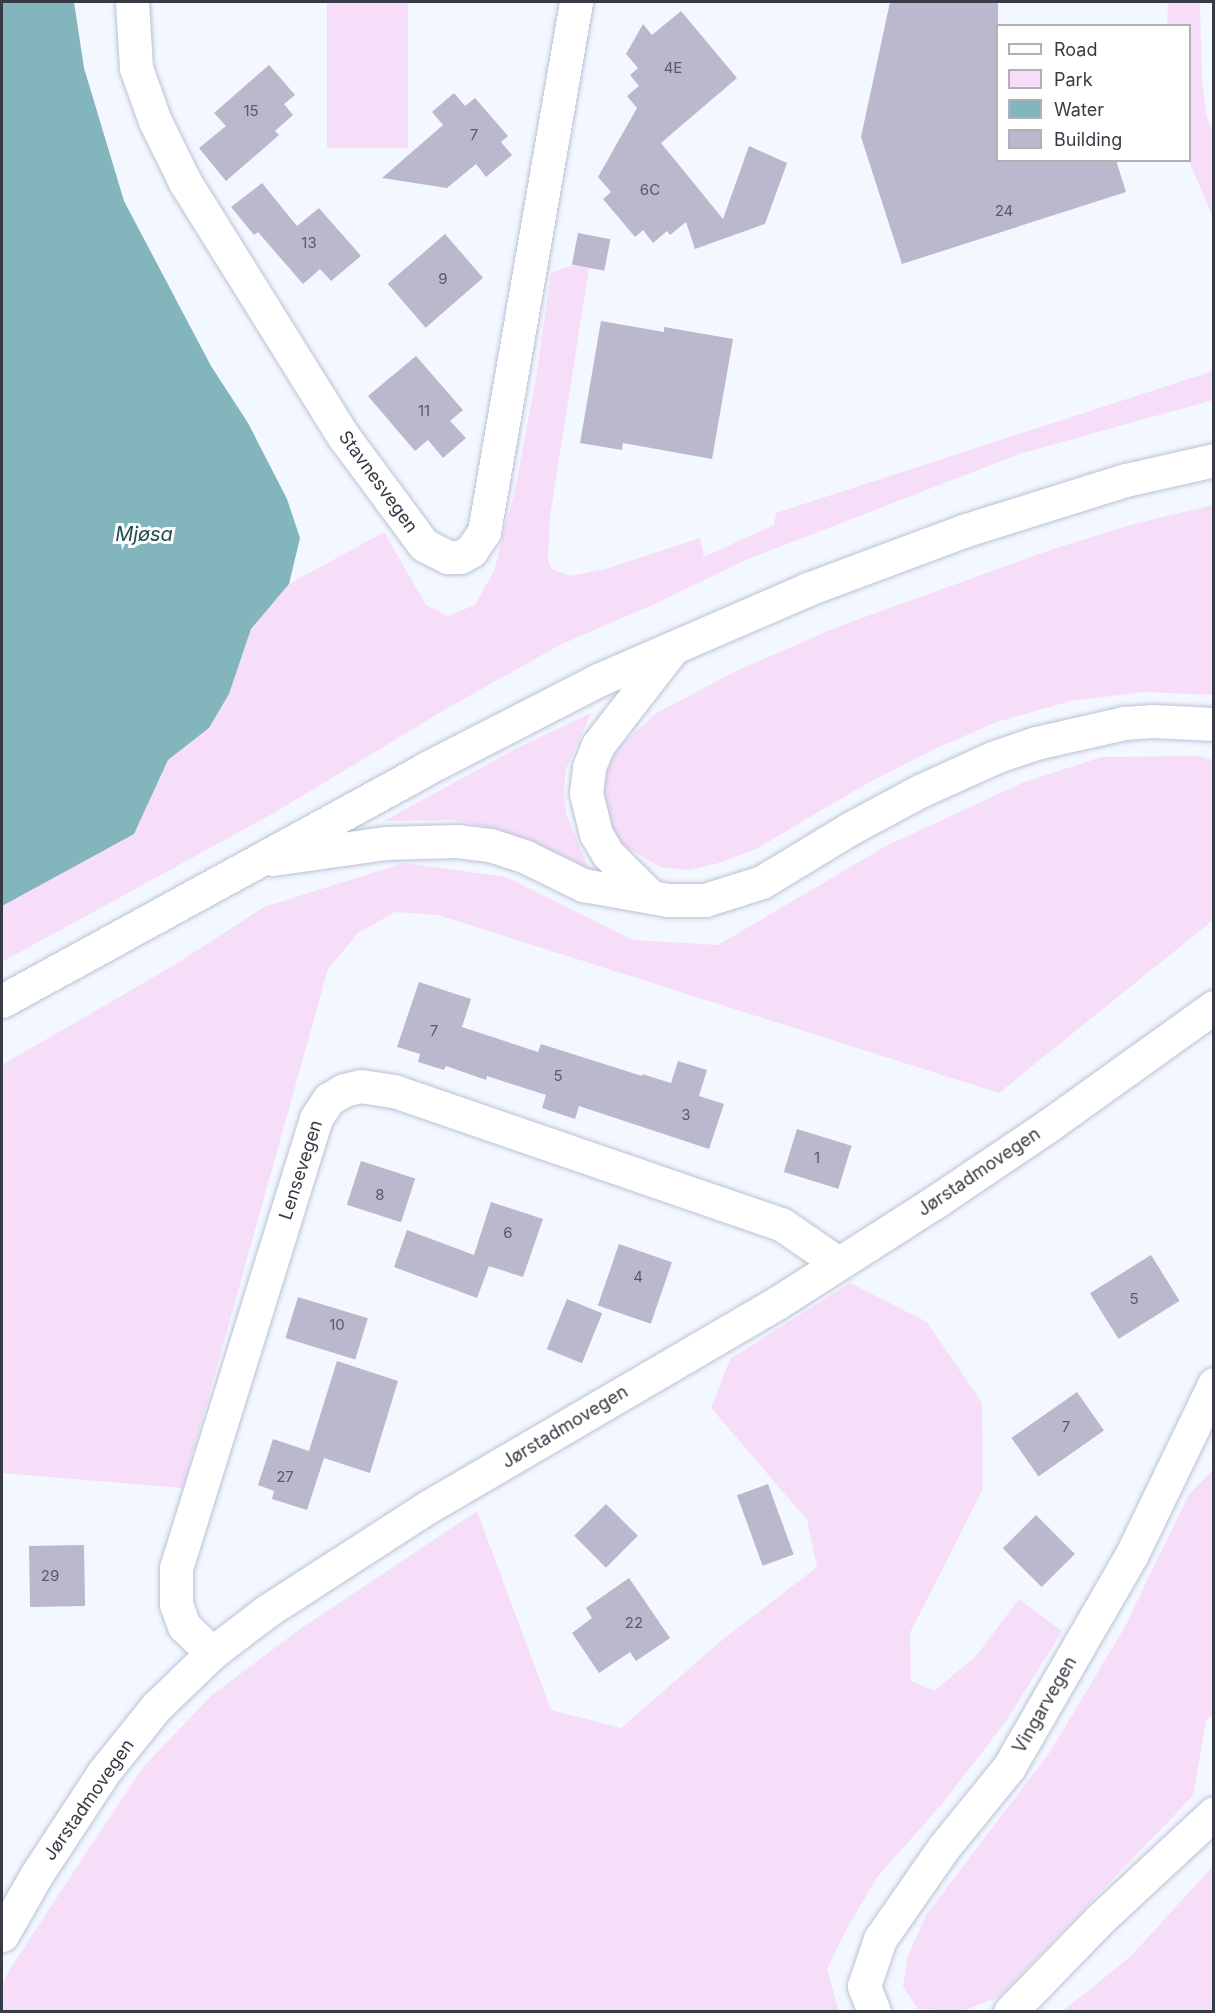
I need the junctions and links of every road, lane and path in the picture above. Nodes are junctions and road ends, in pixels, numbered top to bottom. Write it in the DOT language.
graph roads {
  1 [pos="132,2"];
  2 [pos="576,2"];
  3 [pos="1207,457"];
  4 [pos="674,646"];
  5 [pos="1214,724"];
  6 [pos="262,860"];
  7 [pos="651,897"];
  8 [pos="2,1001"];
  9 [pos="1214,1007"];
  10 [pos="838,1263"];
  11 [pos="1214,1384"];
  12 [pos="212,1653"];
  13 [pos="1214,1813"];
  14 [pos="2,1935"];
  15 [pos="874,2012"];
  16 [pos="1010,2012"];
  1 -- 2 [label="main road, Stavnesvegen"];
  3 -- 4 [label="main road"];
  4 -- 6 [label="main road"];
  4 -- 7 [label="main road"];
  5 -- 7 [label="main road"];
  6 -- 7 [label="main road"];
  6 -- 8 [label="main road"];
  9 -- 10 [label="main road, Jørstadmovegen"];
  10 -- 12 [label="main road, Jørstadmovegen"];
  10 -- 12 [label="main road, Lensevegen"];
  11 -- 15 [label="main road, Vingarvegen"];
  12 -- 14 [label="main road, Jørstadmovegen"];
  13 -- 16 [label="main road"];
}
